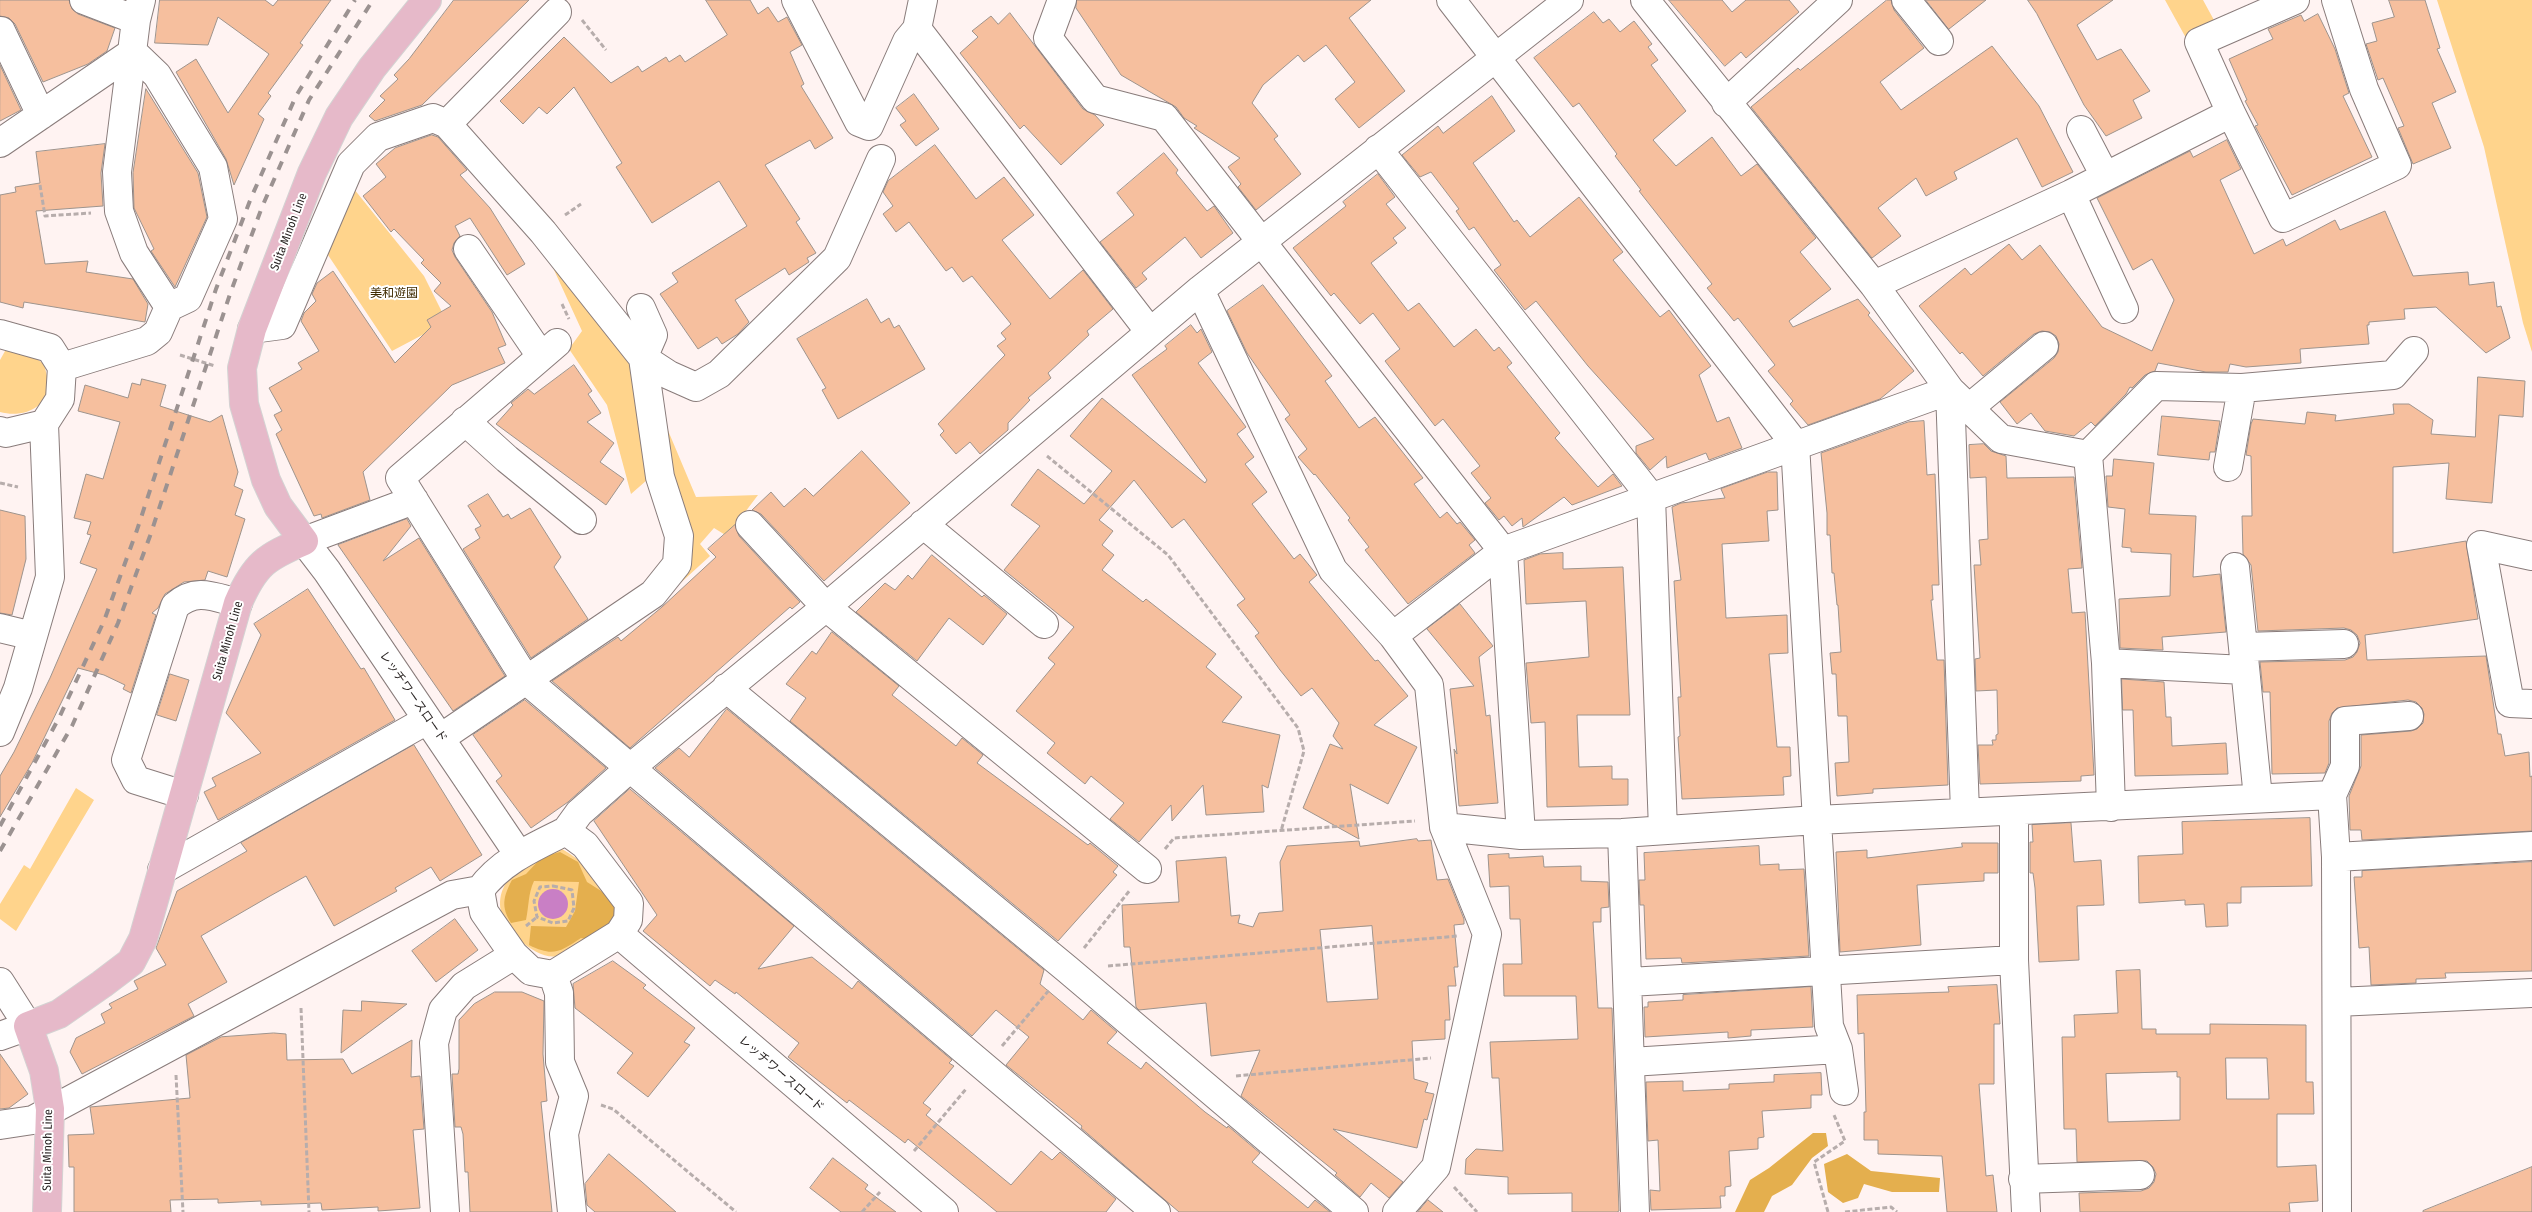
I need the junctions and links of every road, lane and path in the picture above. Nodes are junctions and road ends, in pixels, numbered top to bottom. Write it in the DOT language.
graph roads {
  1 [pos="84,0"];
  2 [pos="427,0"];
  3 [pos="796,0"];
  4 [pos="923,0"];
  5 [pos="1062,0"];
  6 [pos="1452,0"];
  7 [pos="1569,0"];
  8 [pos="1646,0"];
  9 [pos="1906,0"];
  10 [pos="2295,0"];
  11 [pos="2336,0"];
  12 [pos="1832,2"];
  13 [pos="139,10"];
  14 [pos="568,13"];
  15 [pos="917,29"];
  16 [pos="1,31"];
  17 [pos="1939,41"];
  18 [pos="606,50"];
  19 [pos="133,52"];
  20 [pos="1496,58"];
  21 [pos="1726,103"];
  22 [pos="2231,113"];
  23 [pos="41,115"];
  24 [pos="447,124"];
  25 [pos="2081,130"];
  26 [pos="0,143"];
  27 [pos="1378,149"];
  28 [pos="881,159"];
  29 [pos="2106,176"];
  30 [pos="40,185"];
  31 [pos="2071,194"];
  32 [pos="581,204"];
  33 [pos="119,211"];
  34 [pos="569,212"];
  35 [pos="1262,241"];
  36 [pos="468,249"];
  37 [pos="1874,285"];
  38 [pos="1200,290"];
  39 [pos="169,306"];
  40 [pos="641,308"];
  41 [pos="2124,309"];
  42 [pos="252,329"];
  43 [pos="1150,332"];
  44 [pos="0,334"];
  45 [pos="2044,346"];
  46 [pos="2414,351"];
  47 [pos="180,355"];
  48 [pos="643,358"];
  49 [pos="62,366"];
  50 [pos="220,368"];
  51 [pos="2242,388"];
  52 [pos="1959,399"];
  53 [pos="466,421"];
  54 [pos="44,424"];
  55 [pos="0,432"];
  56 [pos="1024,437"];
  57 [pos="1796,444"];
  58 [pos="2088,455"];
  59 [pos="2228,467"];
  60 [pos="0,483"];
  61 [pos="19,488"];
  62 [pos="1650,496"];
  63 [pos="414,500"];
  64 [pos="582,520"];
  65 [pos="923,524"];
  66 [pos="750,525"];
  67 [pos="304,541"];
  68 [pos="1503,551"];
  69 [pos="2532,556"];
  70 [pos="2236,567"];
  71 [pos="238,603"];
  72 [pos="826,607"];
  73 [pos="1044,624"];
  74 [pos="0,628"];
  75 [pos="33,636"];
  76 [pos="1393,636"];
  77 [pos="2344,644"];
  78 [pos="2244,659"];
  79 [pos="2106,663"];
  80 [pos="526,680"];
  81 [pos="726,688"];
  82 [pos="2532,704"];
  83 [pos="2409,716"];
  84 [pos="434,728"];
  85 [pos="0,732"];
  86 [pos="630,768"];
  87 [pos="184,795"];
  88 [pos="2332,795"];
  89 [pos="2258,798"];
  90 [pos="2111,807"];
  91 [pos="2014,810"];
  92 [pos="1964,812"];
  93 [pos="1817,820"];
  94 [pos="1444,827"];
  95 [pos="1664,830"];
  96 [pos="1281,831"];
  97 [pos="566,832"];
  98 [pos="1622,833"];
  99 [pos="1521,834"];
  100 [pos="2532,846"];
  101 [pos="519,854"];
  102 [pos="2336,857"];
  103 [pos="1146,869"];
  104 [pos="162,870"];
  105 [pos="480,890"];
  106 [pos="537,917"];
  107 [pos="619,934"];
  108 [pos="1487,934"];
  109 [pos="514,955"];
  110 [pos="2014,960"];
  111 [pos="1067,969"];
  112 [pos="1826,972"];
  113 [pos="553,975"];
  114 [pos="299,977"];
  115 [pos="0,982"];
  116 [pos="1629,982"];
  117 [pos="2532,993"];
  118 [pos="2337,1002"];
  119 [pos="28,1026"];
  120 [pos="0,1036"];
  121 [pos="174,1044"];
  122 [pos="1838,1049"];
  123 [pos="1460,1056"];
  124 [pos="1631,1062"];
  125 [pos="984,1068"];
  126 [pos="1209,1089"];
  127 [pos="574,1096"];
  128 [pos="1839,1100"];
  129 [pos="50,1109"];
  130 [pos="0,1126"];
  131 [pos="912,1153"];
  132 [pos="1436,1167"];
  133 [pos="2140,1175"];
  134 [pos="2023,1179"];
  135 [pos="885,1186"];
  136 [pos="47,1212"];
  137 [pos="183,1212"];
  138 [pos="309,1212"];
  139 [pos="445,1212"];
  140 [pos="572,1212"];
  141 [pos="736,1212"];
  142 [pos="862,1212"];
  143 [pos="944,1212"];
  144 [pos="1156,1212"];
  145 [pos="1354,1212"];
  146 [pos="1397,1212"];
  147 [pos="1478,1212"];
  148 [pos="1635,1212"];
  149 [pos="1828,1212"];
  150 [pos="1845,1212"];
  151 [pos="1897,1212"];
  152 [pos="2026,1212"];
  153 [pos="2337,1212"];
  1 -- 13 [label="street"];
  2 -- 42 [label="main road, Suita Minoh Line"];
  3 -- 15 [label="street"];
  4 -- 15 [label="street"];
  5 -- 35 [label="street"];
  6 -- 20 [label="street"];
  7 -- 20 [label="street"];
  8 -- 21 [label="street"];
  9 -- 17 [label="street"];
  10 -- 22 [label="street"];
  11 -- 22 [label="street"];
  12 -- 21 [label="street"];
  13 -- 19 [label="street"];
  14 -- 18 [label="path"];
  14 -- 24 [label="street"];
  15 -- 43 [label="street"];
  16 -- 23 [label="street"];
  19 -- 23 [label="street"];
  19 -- 33 [label="street"];
  19 -- 39 [label="street"];
  20 -- 27 [label="street"];
  20 -- 57 [label="street"];
  21 -- 37 [label="street"];
  22 -- 29 [label="street"];
  23 -- 26 [label="street"];
  24 -- 42 [label="street"];
  24 -- 48 [label="street"];
  25 -- 29 [label="street"];
  27 -- 35 [label="street"];
  27 -- 62 [label="street"];
  28 -- 48 [label="street"];
  29 -- 31 [label="street"];
  30 -- 33 [label="path"];
  31 -- 37 [label="street"];
  31 -- 41 [label="street"];
  32 -- 34 [label="path"];
  33 -- 39 [label="street"];
  35 -- 38 [label="street"];
  35 -- 68 [label="street"];
  36 -- 53 [label="street"];
  37 -- 52 [label="street"];
  38 -- 43 [label="street"];
  38 -- 76 [label="street"];
  39 -- 49 [label="street"];
  40 -- 48 [label="street"];
  42 -- 67 [label="main road, Suita Minoh Line"];
  43 -- 56 [label="street"];
  44 -- 49 [label="street"];
  45 -- 52 [label="street"];
  46 -- 51 [label="street"];
  47 -- 50 [label="path"];
  48 -- 80 [label="street"];
  49 -- 54 [label="street"];
  51 -- 58 [label="street"];
  51 -- 59 [label="street"];
  52 -- 57 [label="street"];
  52 -- 58 [label="street"];
  52 -- 92 [label="street"];
  53 -- 63 [label="street"];
  53 -- 64 [label="street"];
  54 -- 55 [label="street"];
  54 -- 75 [label="street"];
  56 -- 65 [label="street"];
  56 -- 96 [label="path"];
  57 -- 62 [label="street"];
  57 -- 93 [label="street"];
  58 -- 79 [label="street"];
  60 -- 61 [label="path"];
  62 -- 68 [label="street"];
  62 -- 95 [label="street"];
  63 -- 67 [label="street"];
  63 -- 80 [label="street"];
  65 -- 72 [label="street"];
  65 -- 73 [label="street"];
  66 -- 72 [label="street"];
  67 -- 71 [label="main road, Suita Minoh Line"];
  67 -- 84 [label="street, レッチワースロード"];
  68 -- 76 [label="street"];
  68 -- 99 [label="street"];
  69 -- 82 [label="street"];
  70 -- 78 [label="street"];
  71 -- 87 [label="main road, Suita Minoh Line"];
  71 -- 87 [label="street"];
  72 -- 81 [label="street"];
  72 -- 103 [label="street"];
  74 -- 75 [label="street"];
  75 -- 85 [label="street"];
  76 -- 94 [label="street"];
  77 -- 78 [label="street"];
  78 -- 79 [label="street"];
  78 -- 89 [label="street"];
  79 -- 90 [label="street"];
  80 -- 84 [label="street"];
  80 -- 86 [label="street"];
  81 -- 86 [label="street"];
  81 -- 111 [label="street"];
  83 -- 88 [label="street"];
  84 -- 101 [label="street, レッチワースロード"];
  84 -- 104 [label="street"];
  86 -- 97 [label="street"];
  86 -- 125 [label="street"];
  87 -- 104 [label="main road, Suita Minoh Line"];
  88 -- 89 [label="street"];
  88 -- 102 [label="street"];
  89 -- 90 [label="street"];
  90 -- 91 [label="street"];
  91 -- 92 [label="street"];
  91 -- 110 [label="street"];
  92 -- 93 [label="street"];
  93 -- 95 [label="street"];
  93 -- 112 [label="street"];
  94 -- 96 [label="path"];
  94 -- 99 [label="street"];
  94 -- 108 [label="street"];
  95 -- 98 [label="street"];
  96 -- 103 [label="path"];
  97 -- 101 [label="street"];
  97 -- 107 [label="street"];
  98 -- 99 [label="street"];
  98 -- 116 [label="street"];
  100 -- 102 [label="street"];
  101 -- 105 [label="street"];
  102 -- 118 [label="street"];
  103 -- 111 [label="path"];
  104 -- 119 [label="main road, Suita Minoh Line"];
  105 -- 109 [label="street"];
  105 -- 114 [label="street"];
  106 -- 106 [label="path"];
  107 -- 113 [label="street"];
  107 -- 143 [label="street, レッチワースロード"];
  108 -- 111 [label="path"];
  108 -- 123 [label="street"];
  109 -- 113 [label="street"];
  109 -- 139 [label="street"];
  110 -- 112 [label="street"];
  110 -- 134 [label="street"];
  111 -- 125 [label="path"];
  111 -- 126 [label="street"];
  112 -- 116 [label="street"];
  112 -- 122 [label="street"];
  113 -- 127 [label="street"];
  114 -- 121 [label="street"];
  114 -- 138 [label="path"];
  115 -- 119 [label="street"];
  116 -- 124 [label="street"];
  117 -- 118 [label="street"];
  118 -- 153 [label="street"];
  119 -- 120 [label="street"];
  119 -- 129 [label="main road, Suita Minoh Line"];
  121 -- 129 [label="street"];
  121 -- 137 [label="path"];
  122 -- 124 [label="street"];
  122 -- 128 [label="street"];
  123 -- 126 [label="path"];
  123 -- 132 [label="street"];
  124 -- 148 [label="street"];
  125 -- 131 [label="path"];
  125 -- 144 [label="street"];
  126 -- 145 [label="street"];
  127 -- 140 [label="street"];
  127 -- 141 [label="path"];
  128 -- 149 [label="path"];
  129 -- 130 [label="street"];
  129 -- 136 [label="main road, Suita Minoh Line"];
  132 -- 146 [label="street"];
  132 -- 147 [label="path"];
  133 -- 134 [label="street"];
  134 -- 152 [label="street"];
  135 -- 142 [label="path"];
  150 -- 151 [label="path"];
}
